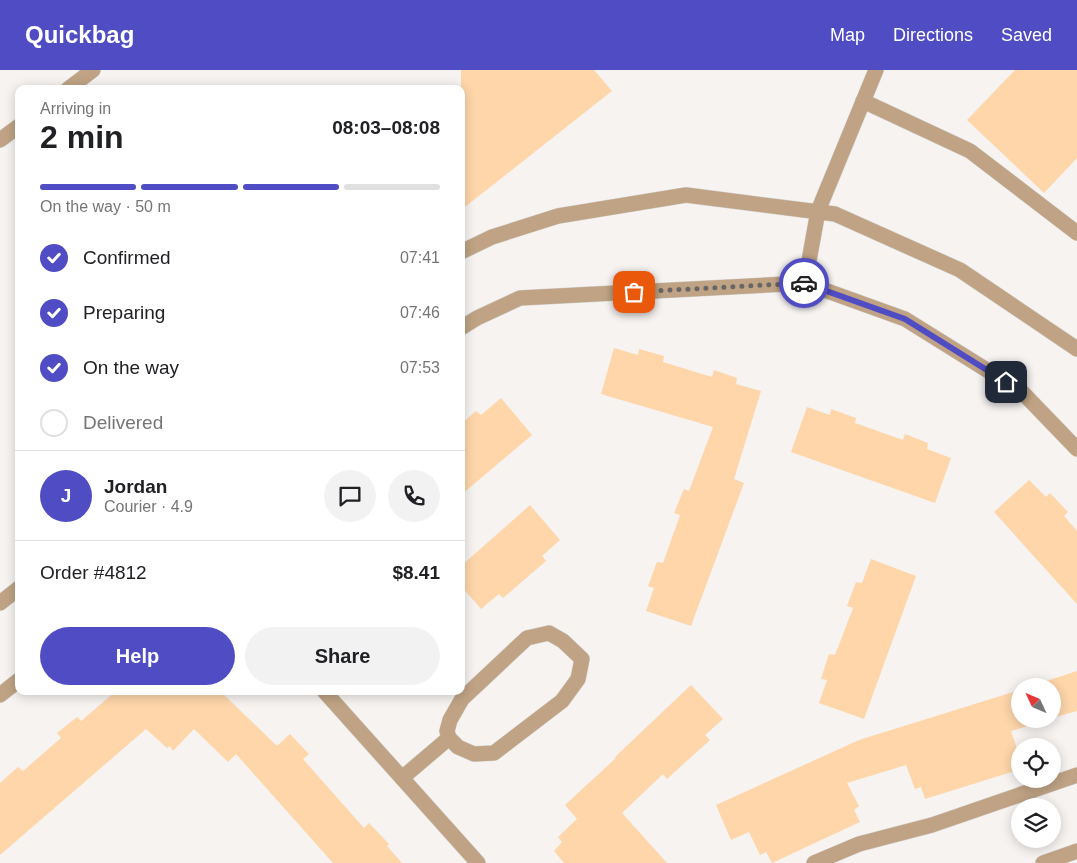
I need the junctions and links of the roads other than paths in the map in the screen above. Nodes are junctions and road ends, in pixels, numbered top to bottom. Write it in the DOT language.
graph roads {
  1 [pos="93,70"];
  2 [pos="876,70"];
  3 [pos="73,85"];
  4 [pos="863,101"];
  5 [pos="15,129"];
  6 [pos="0,140"];
  7 [pos="818,211"];
  8 [pos="1077,233"];
  9 [pos="465,250"];
  10 [pos="805,283"];
  11 [pos="465,326"];
  12 [pos="1077,348"];
  13 [pos="1077,449"];
  14 [pos="15,591"];
  15 [pos="0,603"];
  16 [pos="15,683"];
  17 [pos="328,695"];
  18 [pos="0,696"];
  19 [pos="448,738"];
  20 [pos="1077,775"];
  21 [pos="402,778"];
  22 [pos="1077,851"];
  23 [pos="478,863"];
  24 [pos="814,863"];
  25 [pos="1043,863"];
  1 -- 3 [label="street"];
  2 -- 4 [label="street"];
  4 -- 7 [label="street"];
  4 -- 8 [label="street"];
  5 -- 6 [label="street"];
  7 -- 9 [label="street"];
  7 -- 10 [label="street"];
  7 -- 12 [label="street"];
  10 -- 11 [label="street"];
  10 -- 13 [label="street"];
  14 -- 15 [label="street"];
  16 -- 18 [label="street"];
  17 -- 21 [label="street"];
  19 -- 19 [label="street"];
  19 -- 21 [label="street"];
  20 -- 24 [label="street"];
  21 -- 23 [label="street"];
  22 -- 25 [label="street"];
}
